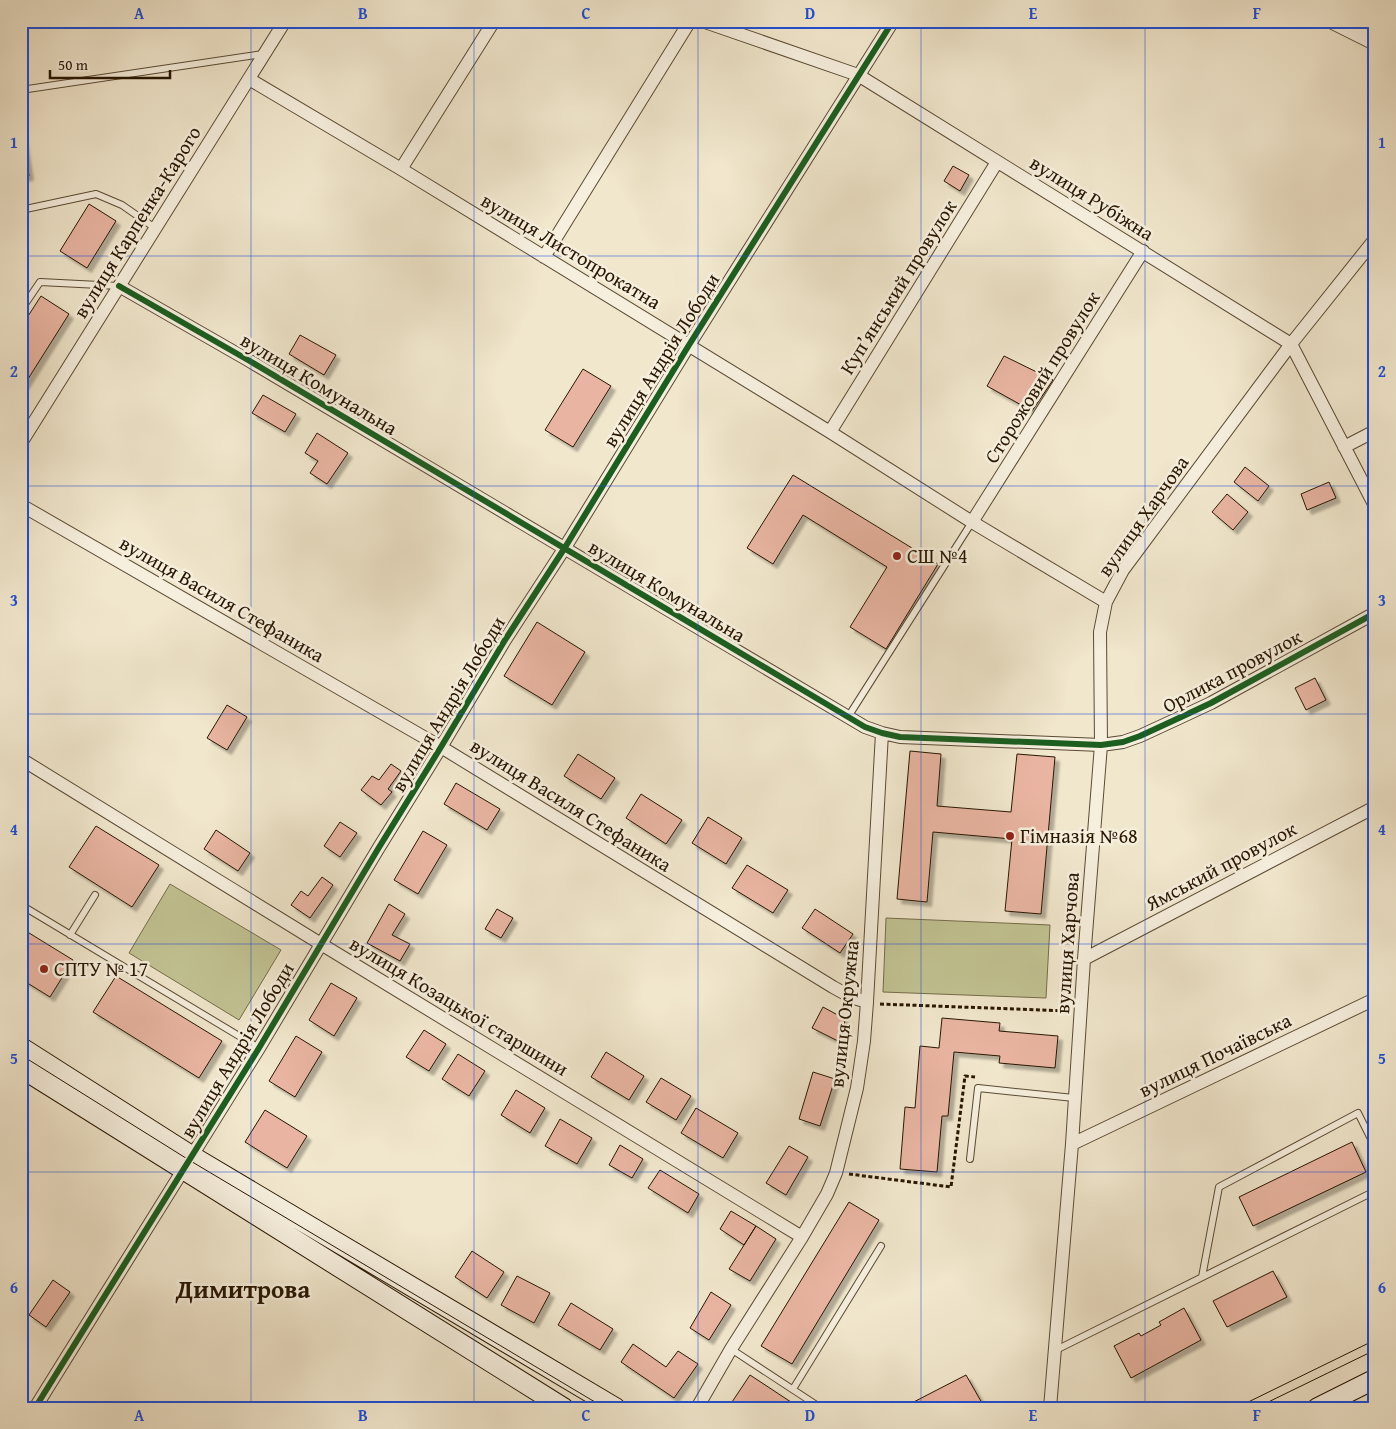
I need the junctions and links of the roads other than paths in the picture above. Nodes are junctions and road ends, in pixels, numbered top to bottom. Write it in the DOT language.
graph roads {
  1 [pos="285,21"];
  2 [pos="494,21"];
  3 [pos="690,21"];
  4 [pos="702,21"];
  5 [pos="892,21"];
  6 [pos="1333,21"];
  7 [pos="1375,42"];
  8 [pos="264,54"];
  9 [pos="858,75"];
  10 [pos="249,80"];
  11 [pos="21,90"];
  12 [pos="998,162"];
  13 [pos="401,169"];
  14 [pos="21,210"];
  15 [pos="156,228"];
  16 [pos="1375,239"];
  17 [pos="1143,251"];
  18 [pos="544,257"];
  19 [pos="119,286"];
  20 [pos="21,310"];
  21 [pos="1291,344"];
  22 [pos="689,345"];
  23 [pos="1375,431"];
  24 [pos="830,432"];
  25 [pos="21,443"];
  26 [pos="1344,446"];
  27 [pos="21,505"];
  28 [pos="1375,506"];
  29 [pos="972,522"];
  30 [pos="564,549"];
  31 [pos="1106,602"];
  32 [pos="1375,613"];
  33 [pos="848,718"];
  34 [pos="882,733"];
  35 [pos="1101,745"];
  36 [pos="442,748"];
  37 [pos="21,759"];
  38 [pos="1375,807"];
  39 [pos="95,895"];
  40 [pos="21,906"];
  41 [pos="70,935"];
  42 [pos="321,944"];
  43 [pos="1084,959"];
  44 [pos="1375,999"];
  45 [pos="867,1002"];
  46 [pos="21,1047"];
  47 [pos="259,1048"];
  48 [pos="21,1068"];
  49 [pos="1074,1098"];
  50 [pos="1072,1144"];
  51 [pos="1375,1146"];
  52 [pos="970,1158"];
  53 [pos="188,1162"];
  54 [pos="1375,1191"];
  55 [pos="802,1237"];
  56 [pos="882,1246"];
  57 [pos="1202,1277"];
  58 [pos="730,1350"];
  59 [pos="1055,1350"];
  60 [pos="1375,1379"];
  61 [pos="792,1390"];
  62 [pos="36,1408"];
  63 [pos="564,1408"];
  64 [pos="616,1408"];
  65 [pos="696,1408"];
  66 [pos="821,1408"];
  67 [pos="1050,1408"];
  68 [pos="1317,1408"];
  1 -- 8 [label="street, вулиця Карпенка-Карого"];
  2 -- 13 [label="street"];
  3 -- 18 [label="street"];
  4 -- 9 [label="street, вулиця Рубіжна"];
  5 -- 9 [label="street, вулиця Андрія Лободи"];
  6 -- 7 [label="street"];
  8 -- 10 [label="street, вулиця Карпенка-Карого"];
  8 -- 11 [label="lane"];
  9 -- 12 [label="street, вулиця Рубіжна"];
  9 -- 22 [label="street, вулиця Андрія Лободи"];
  10 -- 13 [label="street, вулиця Листопрокатна"];
  10 -- 15 [label="street, вулиця Карпенка-Карого"];
  12 -- 17 [label="street, вулиця Рубіжна"];
  12 -- 24 [label="street, Куп’янський провулок"];
  13 -- 18 [label="street, вулиця Листопрокатна"];
  14 -- 15 [label="lane"];
  15 -- 19 [label="street, вулиця Карпенка-Карого"];
  16 -- 21 [label="street, вулиця Харчова"];
  17 -- 21 [label="street, вулиця Рубіжна"];
  17 -- 29 [label="street, Сторожовий провулок"];
  18 -- 22 [label="street, вулиця Листопрокатна"];
  19 -- 20 [label="lane"];
  19 -- 25 [label="street, вулиця Карпенка-Карого"];
  19 -- 30 [label="street, вулиця Комунальна"];
  21 -- 26 [label="street"];
  21 -- 31 [label="street, вулиця Харчова"];
  22 -- 24 [label="street, вулиця Листопрокатна"];
  22 -- 30 [label="street, вулиця Андрія Лободи"];
  23 -- 26 [label="street"];
  24 -- 29 [label="street, вулиця Листопрокатна"];
  26 -- 28 [label="street"];
  27 -- 36 [label="street, вулиця Василя Стефаника"];
  29 -- 31 [label="street, вулиця Листопрокатна"];
  29 -- 33 [label="lane"];
  30 -- 33 [label="street, вулиця Комунальна"];
  30 -- 36 [label="street, вулиця Андрія Лободи"];
  31 -- 35 [label="street, вулиця Харчова"];
  32 -- 35 [label="street, Орлика провулок"];
  33 -- 34 [label="street, вулиця Комунальна"];
  34 -- 35 [label="street, вулиця Комунальна"];
  34 -- 45 [label="street, вулиця Окружна"];
  35 -- 43 [label="street, вулиця Харчова"];
  36 -- 42 [label="street, вулиця Андрія Лободи"];
  36 -- 45 [label="street, вулиця Василя Стефаника"];
  37 -- 42 [label="street, вулиця Козацької старшини"];
  38 -- 43 [label="street, Ямський провулок"];
  39 -- 41 [label="lane"];
  40 -- 41 [label="lane"];
  41 -- 47 [label="lane"];
  42 -- 47 [label="street, вулиця Андрія Лободи"];
  42 -- 55 [label="street, вулиця Козацької старшини"];
  43 -- 49 [label="street, вулиця Харчова"];
  44 -- 50 [label="street, вулиця Почаївська"];
  45 -- 55 [label="street, вулиця Окружна"];
  46 -- 53 [label="main road"];
  47 -- 53 [label="street, вулиця Андрія Лободи"];
  48 -- 53 [label="main road"];
  49 -- 50 [label="street, вулиця Харчова"];
  49 -- 52 [label="lane"];
  50 -- 59 [label="street, вулиця Харчова"];
  51 -- 57 [label="lane"];
  53 -- 62 [label="street, вулиця Андрія Лободи"];
  53 -- 63 [label="main road"];
  53 -- 64 [label="main road"];
  54 -- 57 [label="lane"];
  55 -- 58 [label="street, вулиця Окружна"];
  56 -- 61 [label="lane"];
  57 -- 59 [label="lane"];
  58 -- 61 [label="lane"];
  58 -- 65 [label="street, вулиця Окружна"];
  59 -- 67 [label="street, вулиця Харчова"];
  60 -- 68 [label="main road"];
  61 -- 66 [label="lane"];
}
